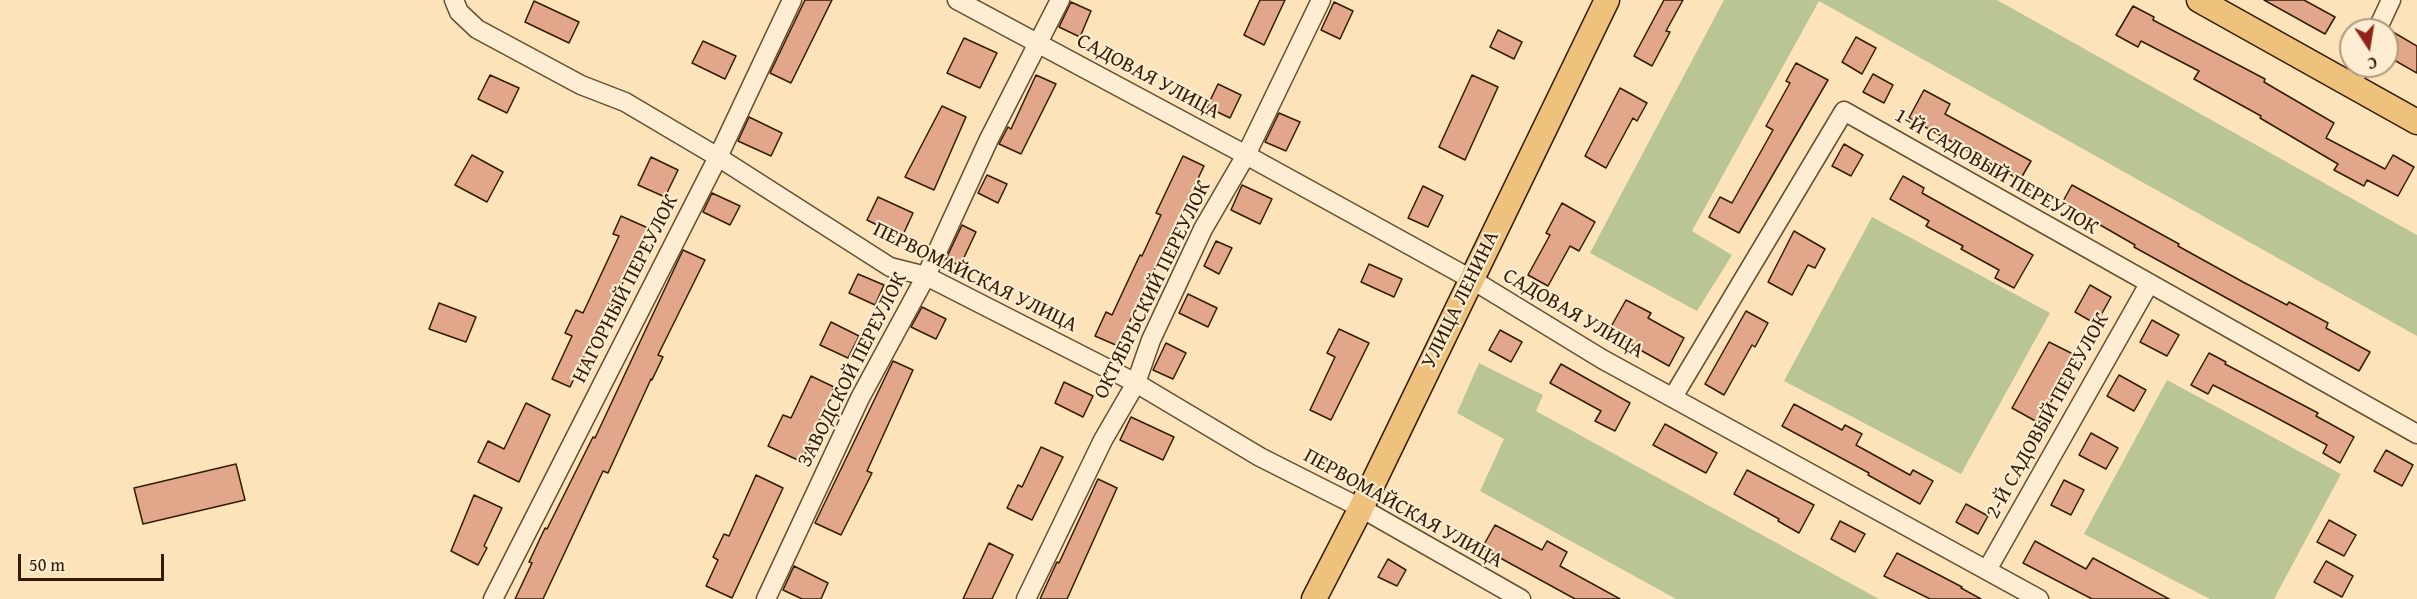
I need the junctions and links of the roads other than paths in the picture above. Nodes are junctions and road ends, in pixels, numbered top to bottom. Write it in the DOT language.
graph roads {
  1 [pos="454,0"];
  2 [pos="792,0"];
  3 [pos="957,0"];
  4 [pos="1060,0"];
  5 [pos="1321,0"];
  6 [pos="1607,0"];
  7 [pos="2199,0"];
  8 [pos="2391,0"];
  9 [pos="2383,18"];
  10 [pos="1039,45"];
  11 [pos="2339,68"];
  12 [pos="2358,78"];
  13 [pos="2417,122"];
  14 [pos="1246,155"];
  15 [pos="718,156"];
  16 [pos="926,276"];
  17 [pos="1471,279"];
  18 [pos="2149,284"];
  19 [pos="1136,383"];
  20 [pos="1673,397"];
  21 [pos="2417,434"];
  22 [pos="1360,508"];
  23 [pos="1987,570"];
  24 [pos="495,597"];
  25 [pos="766,599"];
  26 [pos="1026,599"];
  27 [pos="1314,599"];
  28 [pos="1521,599"];
  29 [pos="2039,599"];
  1 -- 15 [label="street, ПЕРВОМАЙСКАЯ УЛИЦА"];
  2 -- 15 [label="street, НАГОРНЫЙ ПЕРЕУЛОК"];
  3 -- 10 [label="street, САДОВАЯ УЛИЦА"];
  4 -- 10 [label="street, ЗАВОДСКОЙ ПЕРЕУЛОК"];
  5 -- 14 [label="street, ОКТЯБРЬСКИЙ ПЕРЕУЛОК"];
  6 -- 17 [label="main road, УЛИЦА ЛЕНИНА"];
  7 -- 11 [label="main road"];
  8 -- 9 [label="street"];
  10 -- 14 [label="street, САДОВАЯ УЛИЦА"];
  10 -- 16 [label="street, ЗАВОДСКОЙ ПЕРЕУЛОК"];
  12 -- 13 [label="main road"];
  14 -- 17 [label="street, САДОВАЯ УЛИЦА"];
  14 -- 19 [label="street, ОКТЯБРЬСКИЙ ПЕРЕУЛОК"];
  15 -- 16 [label="street, ПЕРВОМАЙСКАЯ УЛИЦА"];
  15 -- 24 [label="street, НАГОРНЫЙ ПЕРЕУЛОК"];
  16 -- 19 [label="street, ПЕРВОМАЙСКАЯ УЛИЦА"];
  16 -- 25 [label="street, ЗАВОДСКОЙ ПЕРЕУЛОК"];
  17 -- 20 [label="street, САДОВАЯ УЛИЦА"];
  17 -- 22 [label="main road, УЛИЦА ЛЕНИНА"];
  18 -- 20 [label="street, 1-Й САДОВЫЙ ПЕРЕУЛОК"];
  18 -- 21 [label="street, 1-Й САДОВЫЙ ПЕРЕУЛОК"];
  18 -- 23 [label="street, 2-Й САДОВЫЙ ПЕРЕУЛОК"];
  19 -- 22 [label="street, ПЕРВОМАЙСКАЯ УЛИЦА"];
  19 -- 26 [label="street, ОКТЯБРЬСКИЙ ПЕРЕУЛОК"];
  20 -- 23 [label="street, САДОВАЯ УЛИЦА"];
  22 -- 27 [label="main road, УЛИЦА ЛЕНИНА"];
  22 -- 28 [label="street, ПЕРВОМАЙСКАЯ УЛИЦА"];
  23 -- 29 [label="street, САДОВАЯ УЛИЦА"];
}
